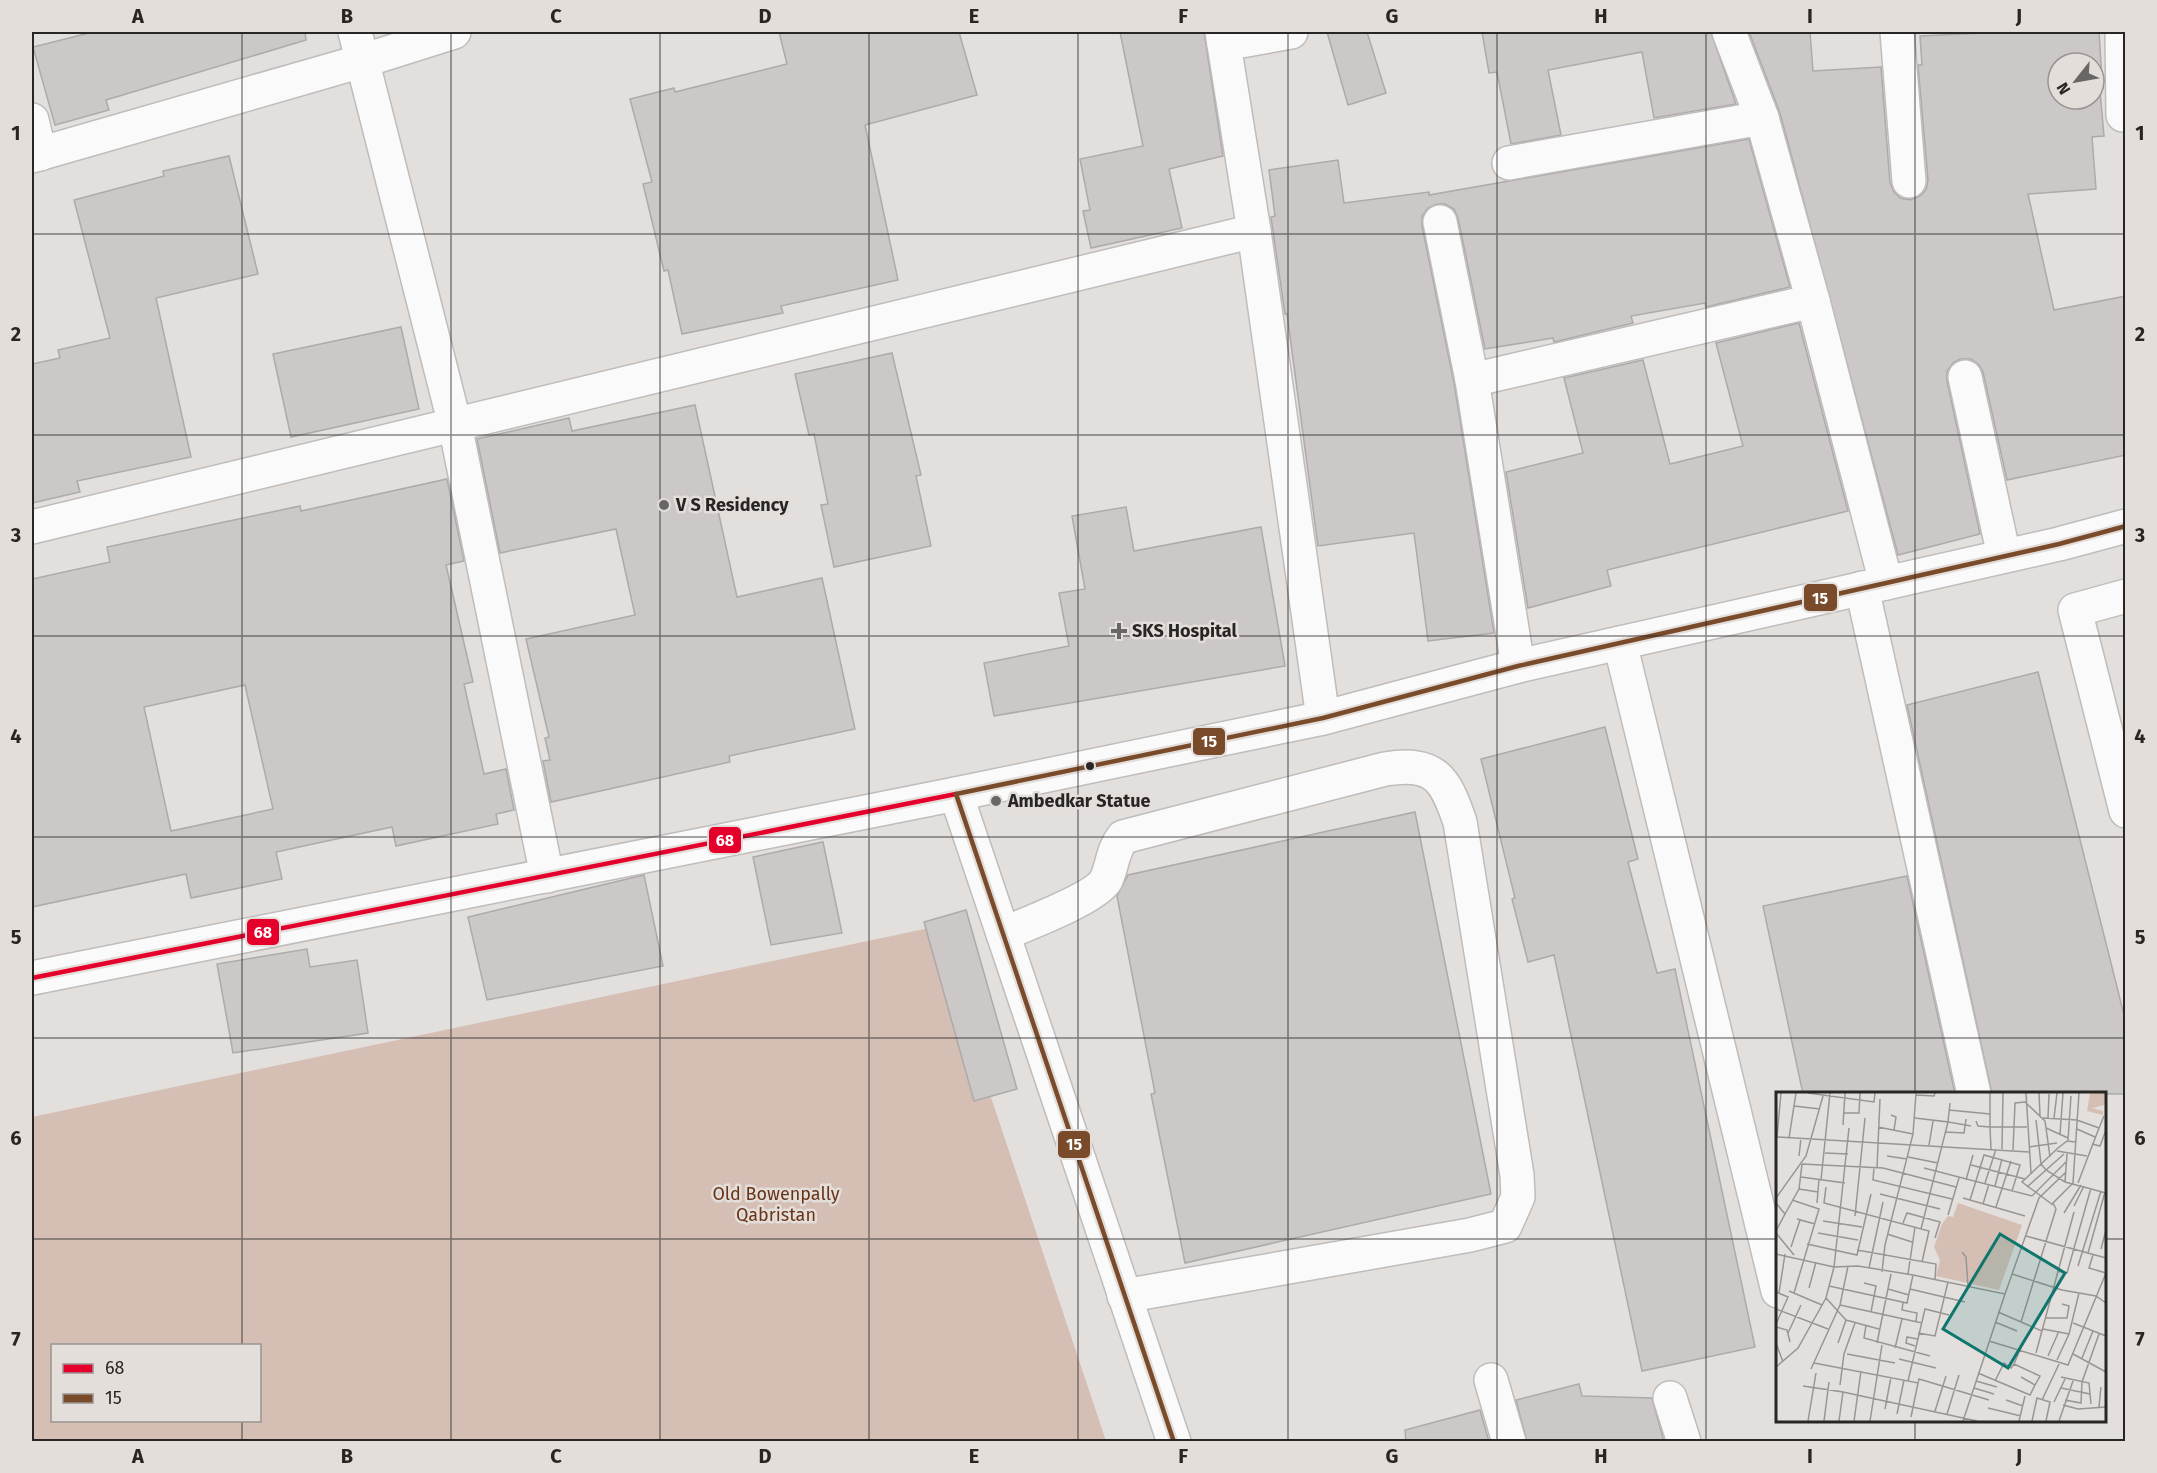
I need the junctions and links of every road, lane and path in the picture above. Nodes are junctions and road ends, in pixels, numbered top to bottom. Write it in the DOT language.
graph roads {
  1 [pos="454,32"];
  2 [pos="1290,32"];
  3 [pos="1729,32"];
  4 [pos="1897,32"];
  5 [pos="2122,32"];
  6 [pos="1223,38"];
  7 [pos="359,46"];
  8 [pos="2126,114"];
  9 [pos="1762,118"];
  10 [pos="32,120"];
  11 [pos="36,155"];
  12 [pos="1509,163"];
  13 [pos="1909,181"];
  14 [pos="1440,222"];
  15 [pos="1254,231"];
  16 [pos="1813,301"];
  17 [pos="1965,377"];
  18 [pos="1472,380"];
  19 [pos="455,425"];
  20 [pos="2126,526"];
  21 [pos="32,527"];
  22 [pos="2004,556"];
  23 [pos="1874,586"];
  24 [pos="2126,596"];
  25 [pos="1620,643"];
  26 [pos="1518,666"];
  27 [pos="1323,718"];
  28 [pos="956,794"];
  29 [pos="2126,810"];
  30 [pos="547,876"];
  31 [pos="1003,934"];
  32 [pos="32,978"];
  33 [pos="1974,1092"];
  34 [pos="1776,1283"];
  35 [pos="1124,1296"];
  36 [pos="1491,1380"];
  37 [pos="1670,1398"];
  38 [pos="1174,1442"];
  39 [pos="1509,1442"];
  40 [pos="1684,1442"];
  1 -- 7 [label="street"];
  2 -- 6 [label="street"];
  3 -- 9 [label="street"];
  4 -- 13 [label="street"];
  5 -- 8 [label="street"];
  6 -- 15 [label="street"];
  7 -- 11 [label="street"];
  7 -- 19 [label="street"];
  9 -- 12 [label="street"];
  9 -- 16 [label="street"];
  10 -- 11 [label="street"];
  14 -- 18 [label="street"];
  15 -- 19 [label="street"];
  15 -- 27 [label="street"];
  16 -- 18 [label="street"];
  16 -- 23 [label="street"];
  17 -- 22 [label="street"];
  18 -- 26 [label="street"];
  19 -- 21 [label="street"];
  19 -- 30 [label="street"];
  20 -- 22 [label="street"];
  22 -- 23 [label="street"];
  23 -- 25 [label="street"];
  23 -- 33 [label="street"];
  24 -- 29 [label="street"];
  25 -- 26 [label="street"];
  25 -- 34 [label="street"];
  26 -- 27 [label="street"];
  27 -- 28 [label="street"];
  28 -- 30 [label="street"];
  28 -- 31 [label="street"];
  30 -- 32 [label="street"];
  31 -- 35 [label="street"];
  31 -- 35 [label="street"];
  35 -- 38 [label="street"];
  36 -- 39 [label="street"];
  37 -- 40 [label="street"];
}
